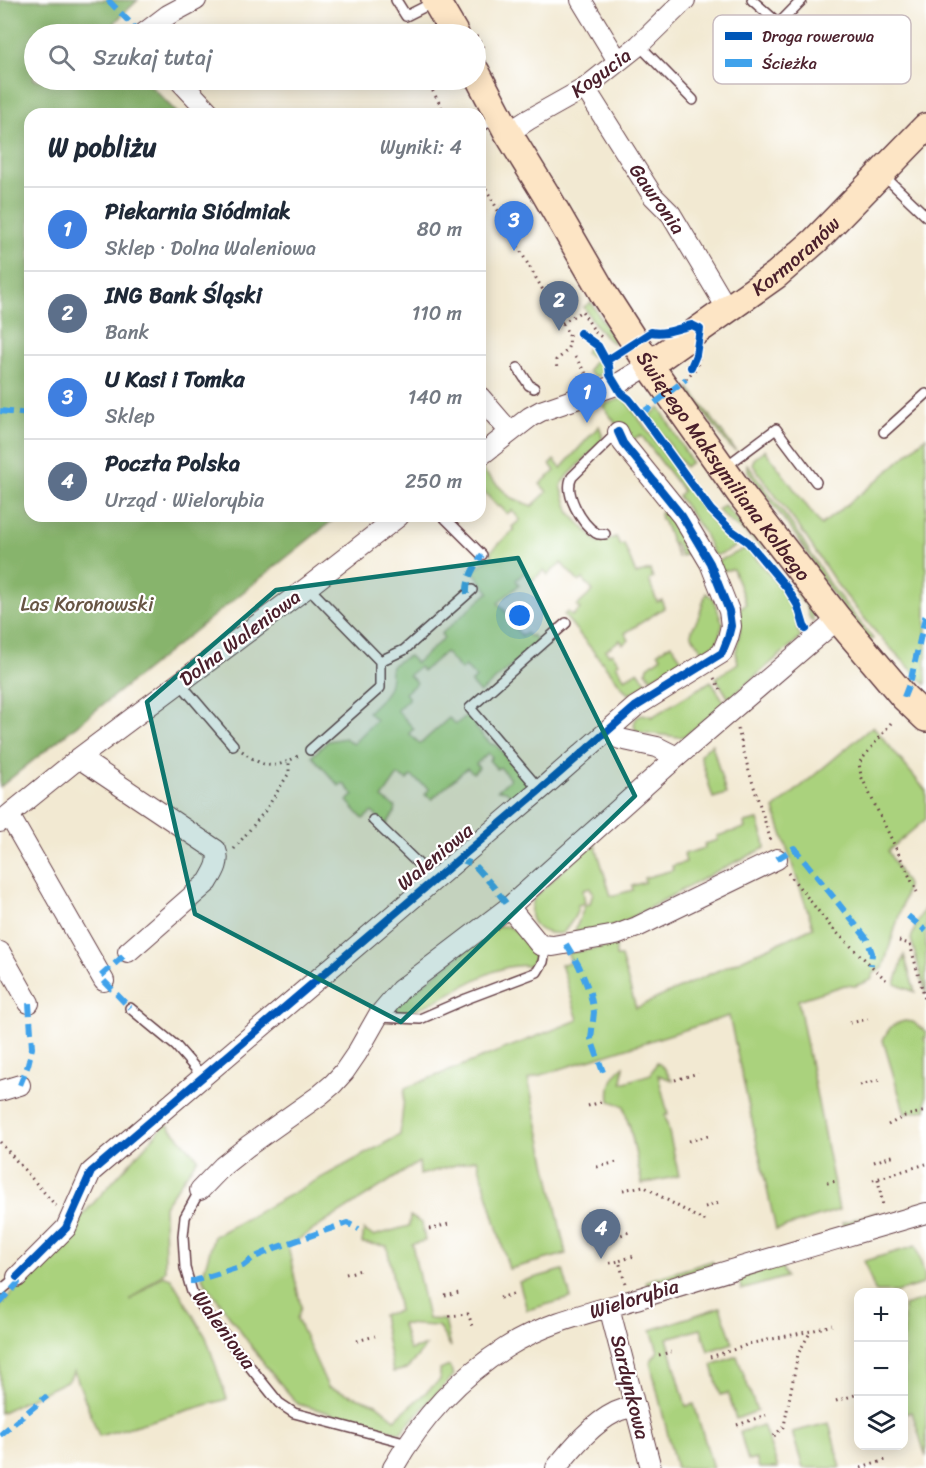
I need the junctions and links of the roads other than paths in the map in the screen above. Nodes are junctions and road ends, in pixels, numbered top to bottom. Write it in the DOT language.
graph roads {
  1 [pos="195,0"];
  2 [pos="396,0"];
  3 [pos="435,0"];
  4 [pos="581,0"];
  5 [pos="685,0"];
  6 [pos="752,0"];
  7 [pos="802,0"];
  8 [pos="769,15"];
  9 [pos="786,15"];
  10 [pos="156,24"];
  11 [pos="449,24"];
  12 [pos="639,45"];
  13 [pos="618,61"];
  14 [pos="585,88"];
  15 [pos="188,90"];
  16 [pos="483,90"];
  17 [pos="693,100"];
  18 [pos="205,108"];
  19 [pos="496,125"];
  20 [pos="926,127"];
  21 [pos="880,173"];
  22 [pos="926,216"];
  23 [pos="728,310"];
  24 [pos="650,365"];
  25 [pos="518,369"];
  26 [pos="534,388"];
  27 [pos="926,394"];
  28 [pos="486,404"];
  29 [pos="510,432"];
  30 [pos="884,432"];
  31 [pos="620,437"];
  32 [pos="486,451"];
  33 [pos="723,468"];
  34 [pos="816,482"];
  35 [pos="391,522"];
  36 [pos="449,522"];
  37 [pos="605,534"];
  38 [pos="482,555"];
  39 [pos="308,587"];
  40 [pos="472,590"];
  41 [pos="838,620"];
  42 [pos="566,623"];
  43 [pos="380,661"];
  44 [pos="180,682"];
  45 [pos="926,718"];
  46 [pos="610,730"];
  47 [pos="233,745"];
  48 [pos="310,750"];
  49 [pos="677,757"];
  50 [pos="79,758"];
  51 [pos="540,790"];
  52 [pos="4,818"];
  53 [pos="373,820"];
  54 [pos="777,859"];
  55 [pos="435,880"];
  56 [pos="509,907"];
  57 [pos="546,945"];
  58 [pos="0,952"];
  59 [pos="128,952"];
  60 [pos="104,981"];
  61 [pos="29,1003"];
  62 [pos="130,1008"];
  63 [pos="378,1016"];
  64 [pos="204,1077"];
  65 [pos="20,1085"];
  66 [pos="0,1091"];
  67 [pos="200,1190"];
  68 [pos="926,1213"];
  69 [pos="17,1277"];
  70 [pos="0,1291"];
  71 [pos="609,1306"];
  72 [pos="634,1407"];
  73 [pos="408,1443"];
  74 [pos="393,1468"];
  75 [pos="556,1468"];
  76 [pos="651,1468"];
  1 -- 10 [label="street"];
  2 -- 3 [label="lane"];
  3 -- 11 [label="main road"];
  4 -- 13 [label="street"];
  5 -- 12 [label="street, Kogucia"];
  6 -- 8 [label="lane"];
  7 -- 9 [label="lane"];
  12 -- 13 [label="street, Kogucia"];
  12 -- 17 [label="lane"];
  13 -- 14 [label="street, Kogucia"];
  14 -- 19 [label="street, Kogucia"];
  14 -- 23 [label="street, Gawronia"];
  15 -- 18 [label="street"];
  16 -- 19 [label="main road, Świętego Maksymiliana Kolbego"];
  19 -- 24 [label="main road, Świętego Maksymiliana Kolbego"];
  20 -- 21 [label="main road, Kormoranów"];
  21 -- 22 [label="lane"];
  21 -- 23 [label="main road, Kormoranów"];
  23 -- 24 [label="main road, Kormoranów"];
  24 -- 29 [label="street"];
  24 -- 33 [label="main road, Świętego Maksymiliana Kolbego"];
  25 -- 26 [label="lane"];
  27 -- 30 [label="lane"];
  28 -- 29 [label="street"];
  29 -- 32 [label="street"];
  31 -- 37 [label="lane"];
  31 -- 46 [label="street, Waleniowa"];
  33 -- 34 [label="lane"];
  33 -- 41 [label="main road, Świętego Maksymiliana Kolbego"];
  35 -- 39 [label="street, Dolna Waleniowa"];
  36 -- 38 [label="lane"];
  39 -- 43 [label="lane"];
  39 -- 44 [label="street, Dolna Waleniowa"];
  40 -- 43 [label="lane"];
  41 -- 45 [label="main road, Świętego Maksymiliana Kolbego"];
  41 -- 49 [label="street, Waleniowa"];
  42 -- 51 [label="lane"];
  43 -- 48 [label="lane"];
  44 -- 47 [label="lane"];
  44 -- 50 [label="street, Dolna Waleniowa"];
  46 -- 49 [label="street"];
  46 -- 51 [label="street, Waleniowa"];
  49 -- 56 [label="street, Waleniowa"];
  50 -- 52 [label="street, Dolna Waleniowa"];
  50 -- 59 [label="street"];
  51 -- 55 [label="street, Waleniowa"];
  52 -- 60 [label="street, Dolna Waleniowa"];
  53 -- 55 [label="lane"];
  54 -- 57 [label="street"];
  55 -- 64 [label="street, Waleniowa"];
  56 -- 57 [label="street"];
  56 -- 63 [label="street, Waleniowa"];
  57 -- 63 [label="lane"];
  58 -- 61 [label="street"];
  62 -- 64 [label="lane"];
  63 -- 67 [label="street, Waleniowa"];
  64 -- 69 [label="street, Waleniowa"];
  65 -- 66 [label="street"];
  67 -- 73 [label="lane, Waleniowa"];
  68 -- 71 [label="street, Wielorybia"];
  69 -- 70 [label="lane"];
  71 -- 72 [label="street, Sardynkowa"];
  71 -- 73 [label="street, Wielorybia"];
  72 -- 75 [label="street"];
  72 -- 76 [label="street, Sardynkowa"];
  73 -- 74 [label="street, Wielorybia"];
}
